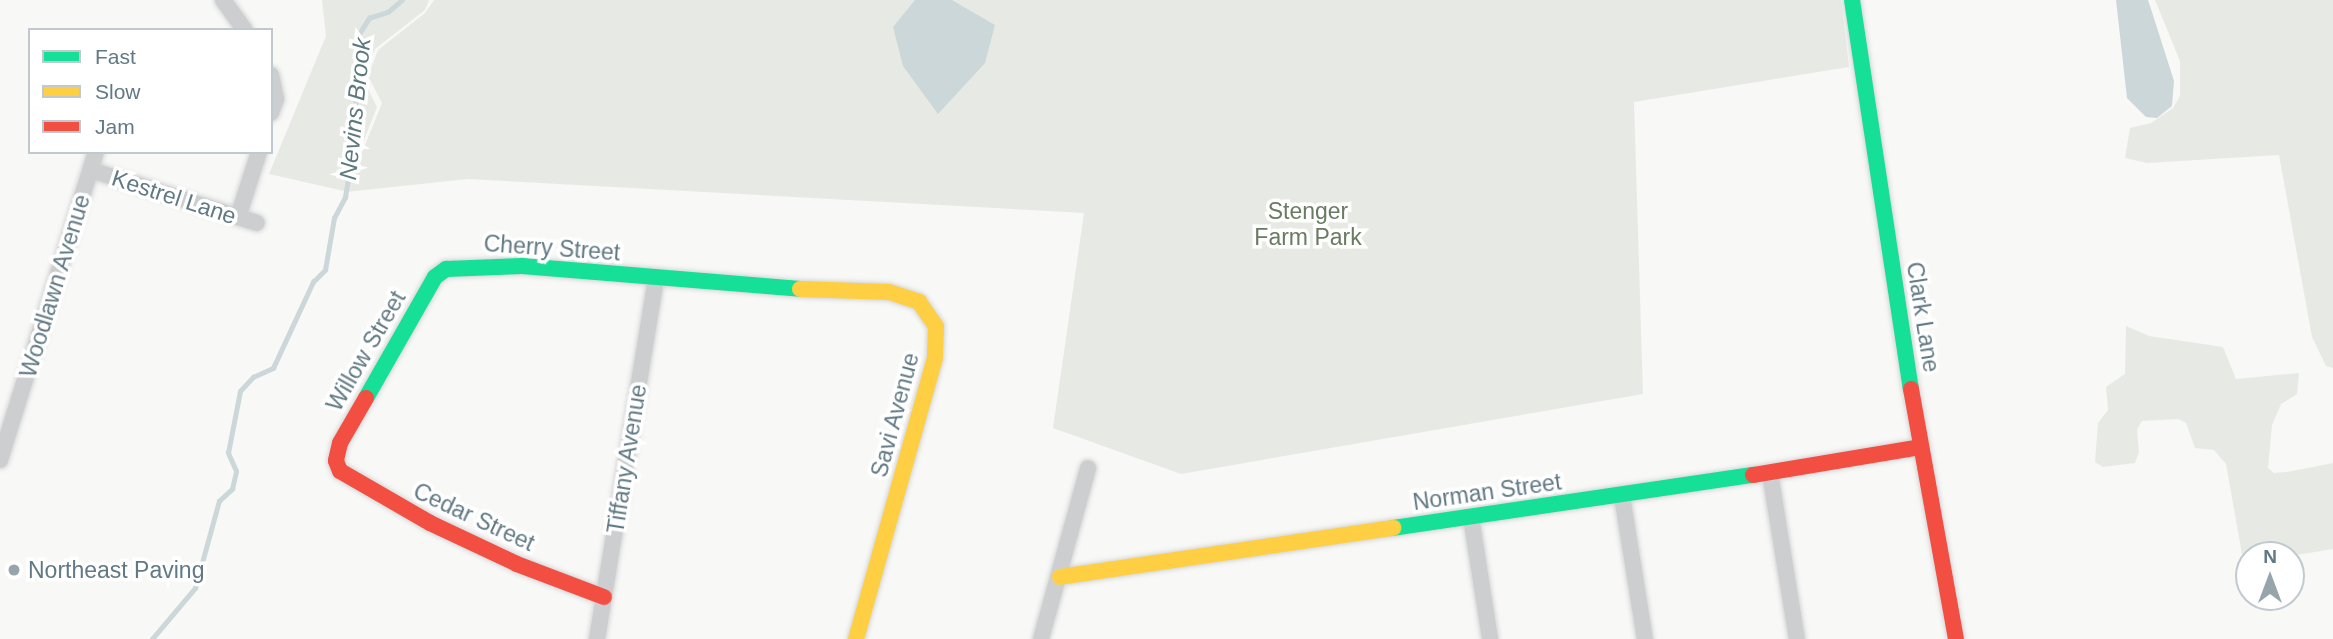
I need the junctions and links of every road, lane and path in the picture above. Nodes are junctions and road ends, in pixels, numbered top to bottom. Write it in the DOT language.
graph roads {
  1 [pos="223,0"];
  2 [pos="1852,0"];
  3 [pos="244,28"];
  4 [pos="273,85"];
  5 [pos="273,107"];
  6 [pos="95,154"];
  7 [pos="258,154"];
  8 [pos="91,170"];
  9 [pos="238,217"];
  10 [pos="257,223"];
  11 [pos="446,269"];
  12 [pos="656,278"];
  13 [pos="1920,447"];
  14 [pos="0,460"];
  15 [pos="336,461"];
  16 [pos="1088,468"];
  17 [pos="1770,473"];
  18 [pos="1622,496"];
  19 [pos="1471,517"];
  20 [pos="1060,577"];
  21 [pos="604,597"];
  22 [pos="597,639"];
  23 [pos="856,639"];
  24 [pos="1041,639"];
  25 [pos="1490,639"];
  26 [pos="1645,639"];
  27 [pos="1797,639"];
  28 [pos="1956,639"];
  1 -- 3 [label="street"];
  2 -- 13 [label="street, Clark Lane"];
  4 -- 5 [label="street"];
  6 -- 8 [label="street, Woodlawn Avenue"];
  7 -- 9 [label="street"];
  8 -- 9 [label="street, Kestrel Lane"];
  8 -- 14 [label="street, Woodlawn Avenue"];
  9 -- 10 [label="street, Kestrel Lane"];
  11 -- 12 [label="street, Cherry Street"];
  11 -- 15 [label="street, Willow Street"];
  12 -- 21 [label="street, Tiffany Avenue"];
  12 -- 23 [label="street, Savi Avenue"];
  13 -- 17 [label="street, Norman Street"];
  13 -- 28 [label="street, Clark Lane"];
  15 -- 21 [label="street, Cedar Street"];
  16 -- 20 [label="street"];
  17 -- 18 [label="street, Norman Street"];
  17 -- 27 [label="street"];
  18 -- 19 [label="street, Norman Street"];
  18 -- 26 [label="street"];
  19 -- 20 [label="street, Norman Street"];
  19 -- 25 [label="street"];
  20 -- 24 [label="street"];
  21 -- 22 [label="street, Tiffany Avenue"];
}
